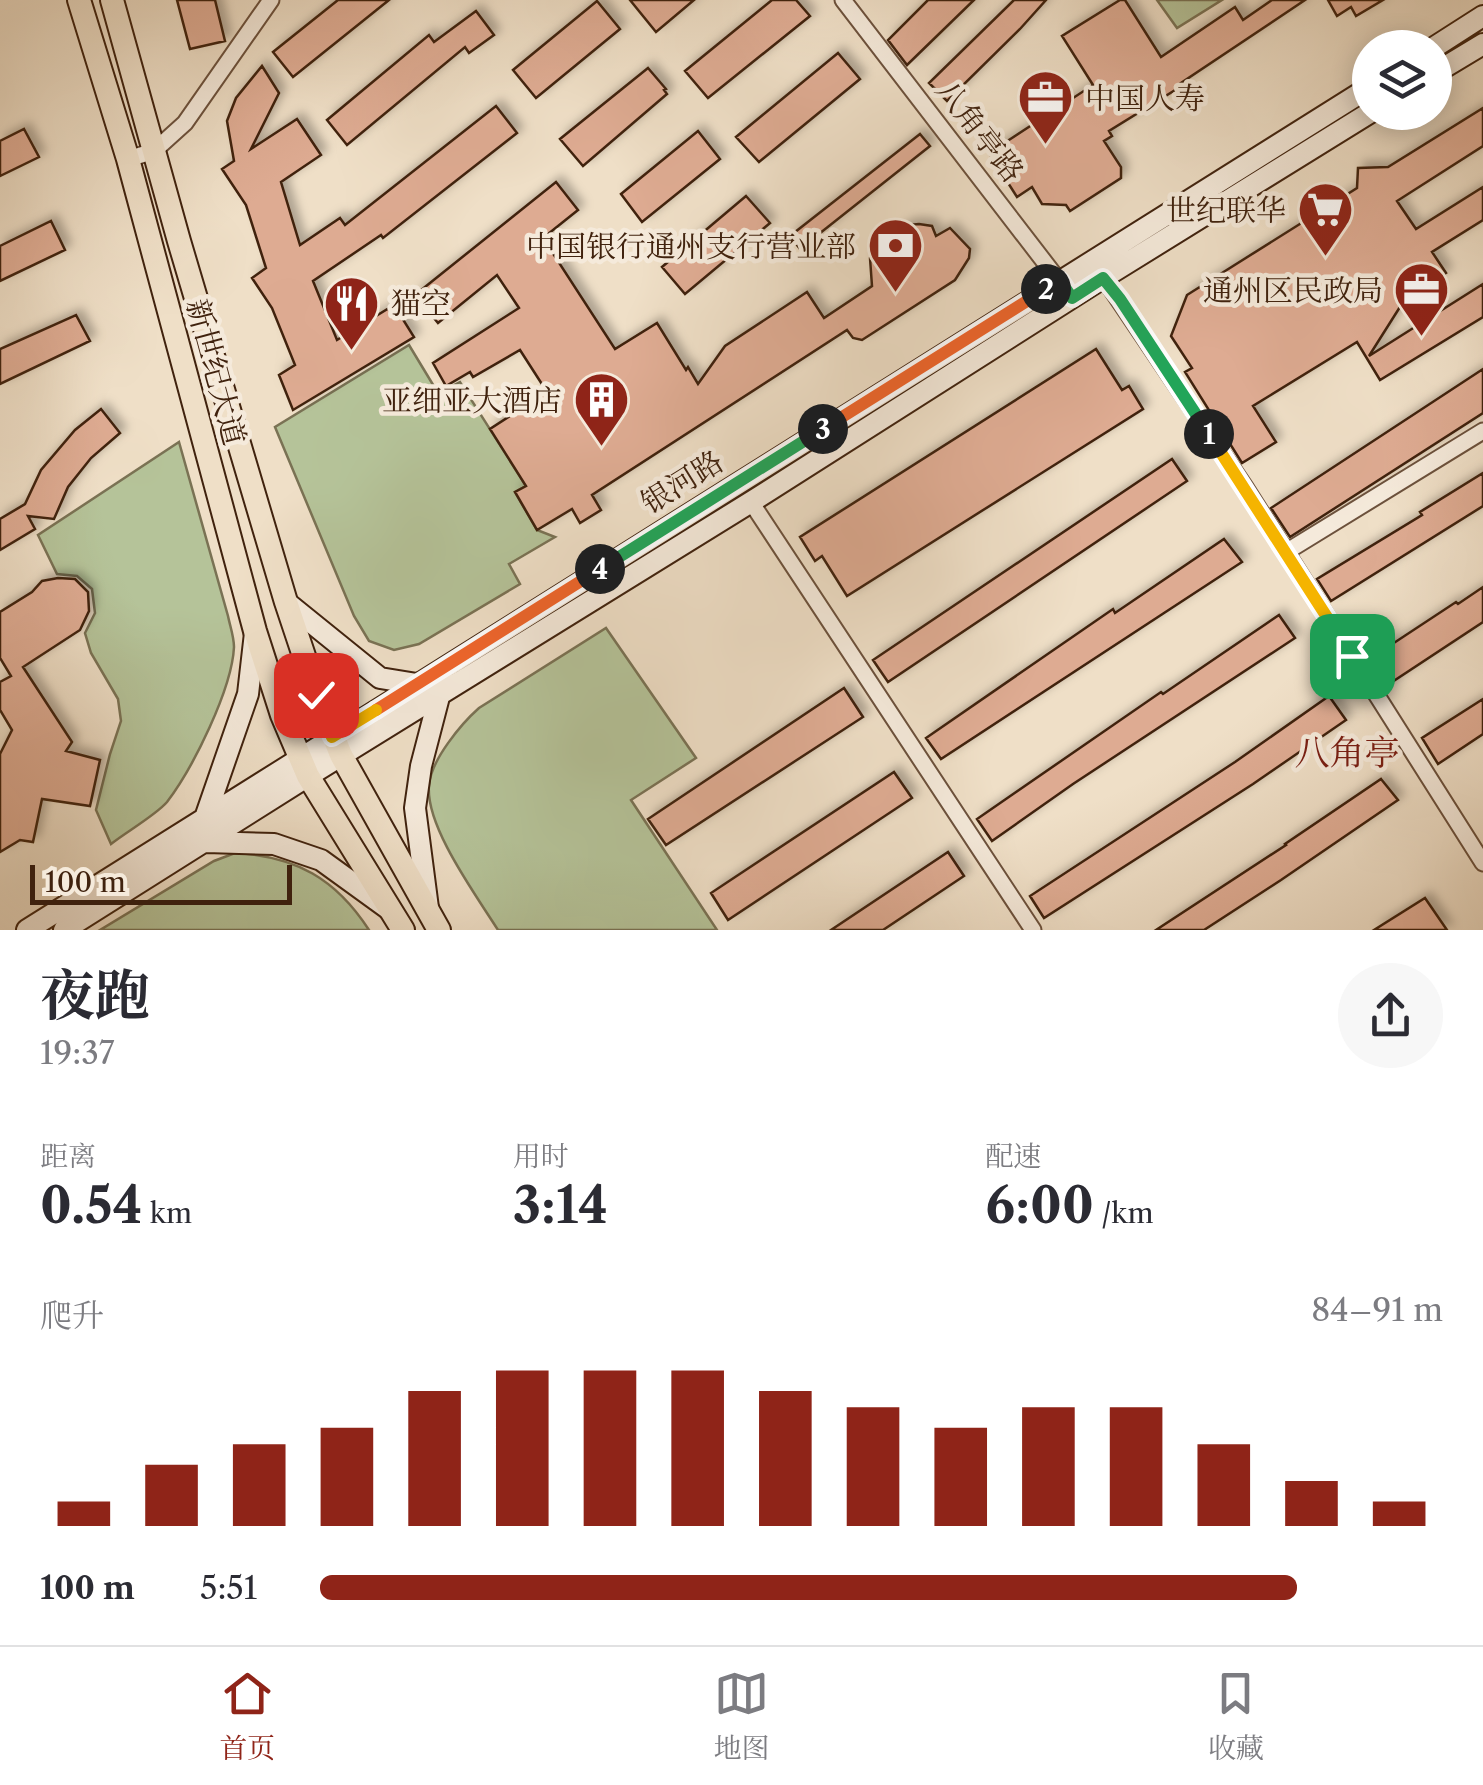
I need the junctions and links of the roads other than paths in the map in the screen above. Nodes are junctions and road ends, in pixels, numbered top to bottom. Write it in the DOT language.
graph roads {
  1 [pos="79,0"];
  2 [pos="112,0"];
  3 [pos="271,0"];
  4 [pos="843,0"];
  5 [pos="1483,16"];
  6 [pos="1452,36"];
  7 [pos="1483,44"];
  8 [pos="1452,63"];
  9 [pos="1352,99"];
  10 [pos="1352,123"];
  11 [pos="154,150"];
  12 [pos="128,158"];
  13 [pos="1098,268"];
  14 [pos="1066,289"];
  15 [pos="1483,431"];
  16 [pos="751,502"];
  17 [pos="1286,552"];
  18 [pos="286,602"];
  19 [pos="255,631"];
  20 [pos="417,684"];
  21 [pos="440,694"];
  22 [pos="337,746"];
  23 [pos="305,766"];
  24 [pos="205,818"];
  25 [pos="206,842"];
  26 [pos="1483,863"];
  27 [pos="434,920"];
  28 [pos="398,921"];
  29 [pos="27,930"];
  30 [pos="64,930"];
  31 [pos="1033,930"];
  1 -- 12 [label="main road, 新世纪大道"];
  2 -- 11 [label="main road, 新世纪大道"];
  3 -- 11 [label="street"];
  4 -- 14 [label="street, 八角亭路"];
  5 -- 6 [label="main road"];
  7 -- 8 [label="main road"];
  9 -- 13 [label="main road, 银河路"];
  10 -- 13 [label="main road, 银河路"];
  11 -- 12 [label="street"];
  11 -- 18 [label="main road, 新世纪大道"];
  12 -- 19 [label="main road, 新世纪大道"];
  13 -- 14 [label="main road, 银河路"];
  13 -- 17 [label="street"];
  14 -- 16 [label="main road, 银河路"];
  14 -- 20 [label="main road, 银河路"];
  15 -- 17 [label="street"];
  16 -- 21 [label="main road, 银河路"];
  16 -- 31 [label="street"];
  17 -- 26 [label="street"];
  18 -- 20 [label="main road"];
  18 -- 22 [label="main road, 新世纪大道"];
  19 -- 23 [label="main road, 新世纪大道"];
  19 -- 24 [label="main road"];
  20 -- 22 [label="main road, 银河路"];
  21 -- 22 [label="main road, 银河路"];
  21 -- 27 [label="main road"];
  22 -- 23 [label="main road, 银河路"];
  22 -- 27 [label="main road, 新世纪大道"];
  23 -- 24 [label="main road, 银河路"];
  23 -- 25 [label="main road, 银河路"];
  23 -- 28 [label="main road, 新世纪大道"];
  24 -- 29 [label="main road, 银河路"];
  25 -- 28 [label="main road"];
  25 -- 30 [label="main road, 银河路"];
}
